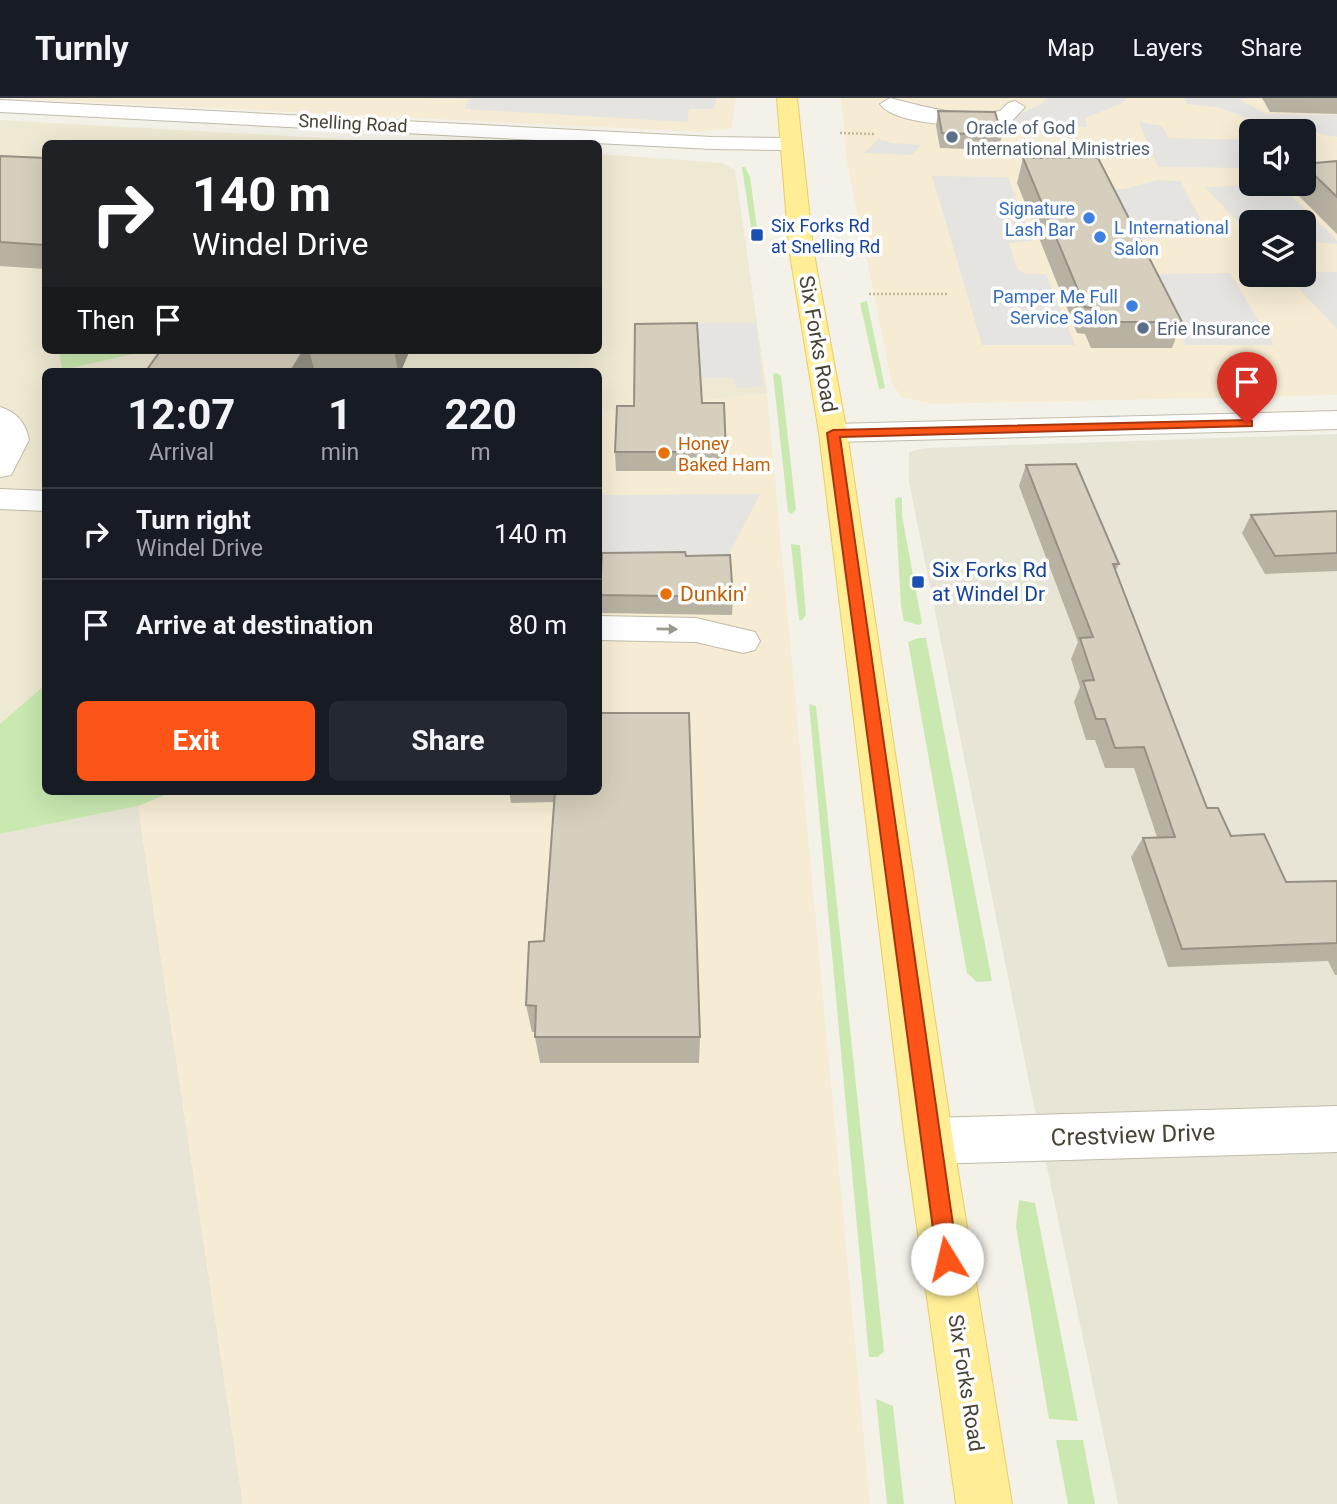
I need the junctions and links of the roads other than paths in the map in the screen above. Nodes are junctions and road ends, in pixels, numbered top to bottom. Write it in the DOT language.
graph roads {
  1 [pos="787,98"];
  2 [pos="890,104"];
  3 [pos="0,106"];
  4 [pos="1015,107"];
  5 [pos="789,144"];
  6 [pos="0,416"];
  7 [pos="1337,420"];
  8 [pos="833,433"];
  9 [pos="0,468"];
  10 [pos="0,499"];
  11 [pos="42,501"];
  12 [pos="602,628"];
  13 [pos="743,641"];
  14 [pos="1337,1129"];
  15 [pos="929,1141"];
  16 [pos="984,1504"];
  1 -- 5 [label="main road, Six Forks Road"];
  2 -- 4 [label="street"];
  3 -- 5 [label="street, Snelling Road"];
  5 -- 8 [label="main road, Six Forks Road"];
  6 -- 9 [label="street"];
  7 -- 8 [label="street"];
  8 -- 15 [label="main road, Six Forks Road"];
  10 -- 11 [label="street"];
  12 -- 13 [label="street, one-way"];
  14 -- 15 [label="street, Crestview Drive"];
  15 -- 16 [label="main road, Six Forks Road"];
}
